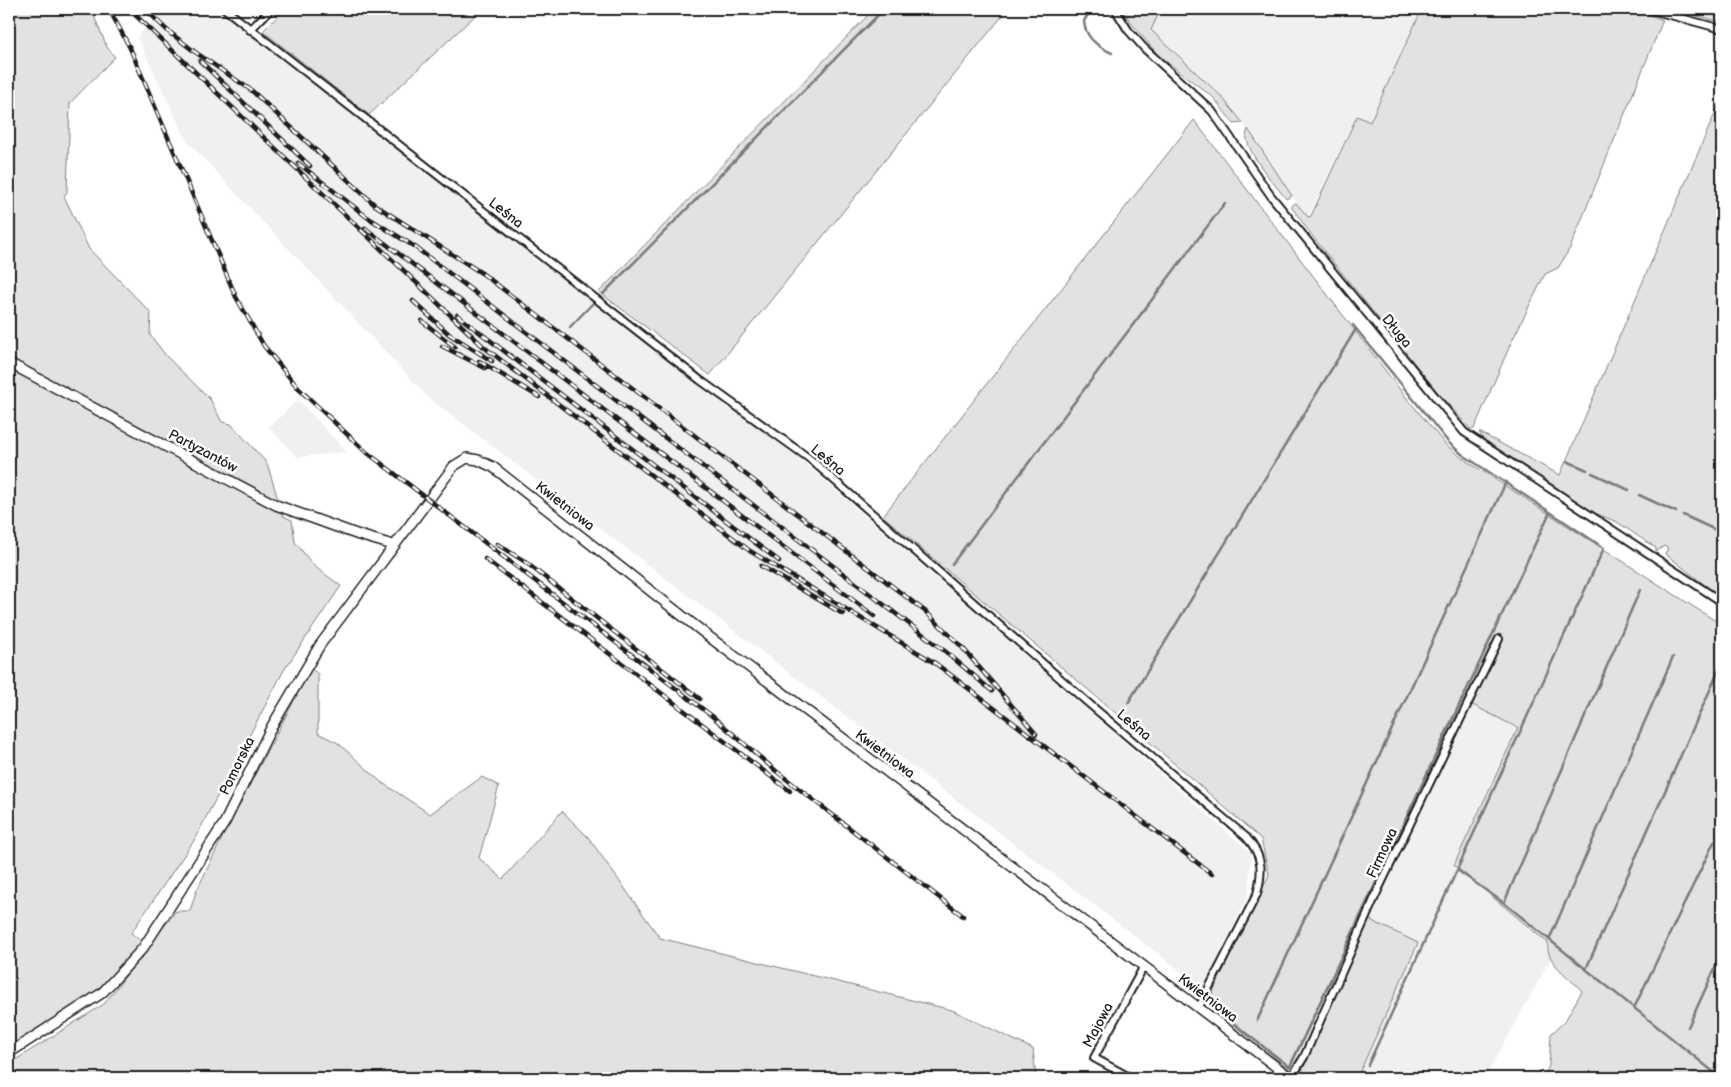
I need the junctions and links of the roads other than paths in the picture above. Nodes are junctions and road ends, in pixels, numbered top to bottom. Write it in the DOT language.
graph roads {
  1 [pos="225,9"];
  2 [pos="271,9"];
  3 [pos="1115,9"];
  4 [pos="1648,9"];
  5 [pos="1722,29"];
  6 [pos="250,30"];
  7 [pos="9,363"];
  8 [pos="462,461"];
  9 [pos="393,545"];
  10 [pos="1722,602"];
  11 [pos="1498,639"];
  12 [pos="1144,966"];
  13 [pos="1199,1007"];
  14 [pos="9,1053"];
  15 [pos="1131,1078"];
  16 [pos="1291,1078"];
  1 -- 6 [label="street, Leśna"];
  2 -- 6 [label="street"];
  3 -- 10 [label="street, Długa"];
  4 -- 5 [label="street"];
  6 -- 13 [label="street, Leśna"];
  7 -- 9 [label="street, Partyzantów"];
  8 -- 9 [label="street, Pomorska"];
  8 -- 12 [label="street, Kwietniowa"];
  9 -- 14 [label="street, Pomorska"];
  11 -- 16 [label="street, Firmowa"];
  12 -- 13 [label="street, Kwietniowa"];
  12 -- 15 [label="street, Majowa"];
  13 -- 16 [label="street, Kwietniowa"];
}
